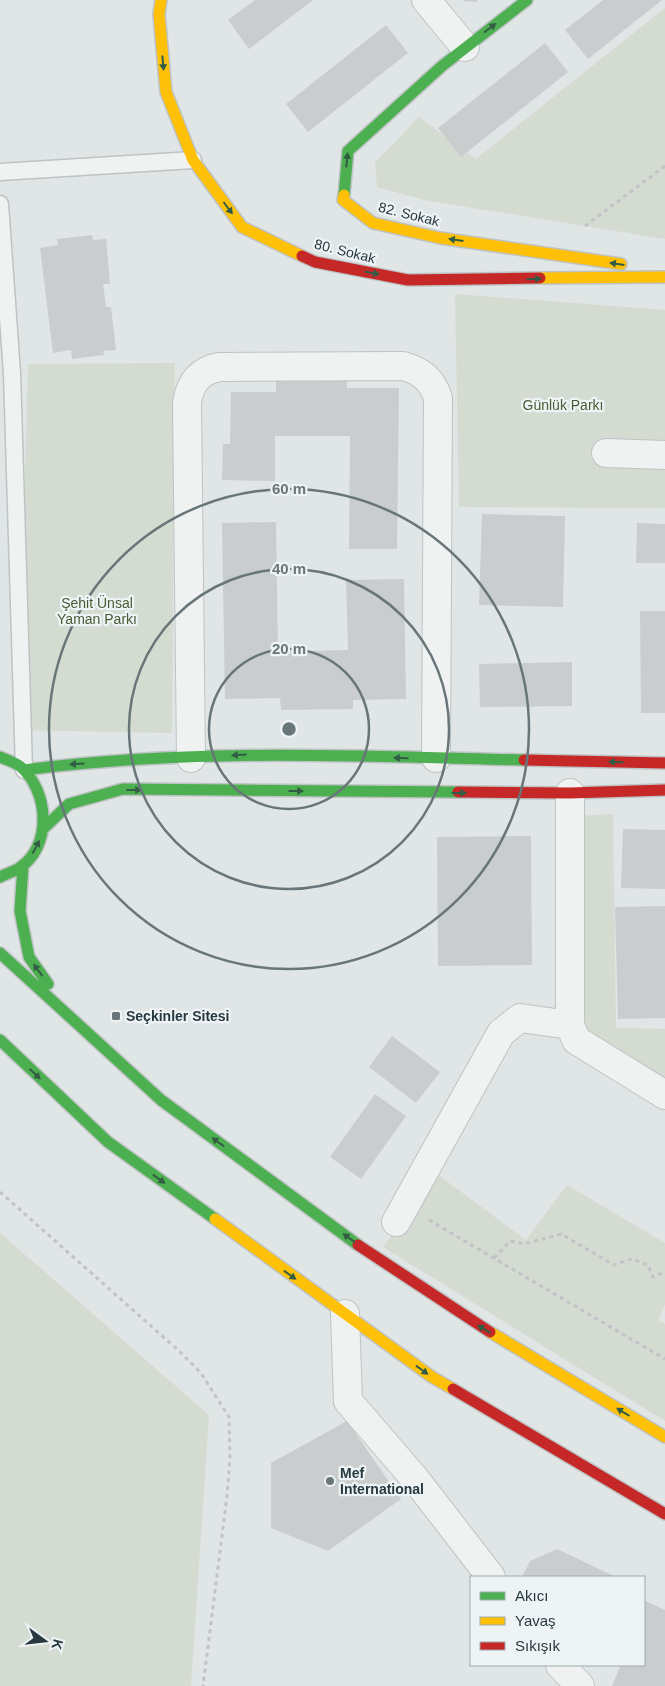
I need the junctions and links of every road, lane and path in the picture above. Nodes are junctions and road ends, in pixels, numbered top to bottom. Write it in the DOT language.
graph roads {
  1 [pos="426,0"];
  2 [pos="527,0"];
  3 [pos="160,5"];
  4 [pos="465,47"];
  5 [pos="193,160"];
  6 [pos="665,166"];
  7 [pos="0,172"];
  8 [pos="0,204"];
  9 [pos="585,226"];
  10 [pos="665,271"];
  11 [pos="665,278"];
  12 [pos="606,453"];
  13 [pos="665,455"];
  14 [pos="0,757"];
  15 [pos="436,758"];
  16 [pos="665,763"];
  17 [pos="191,766"];
  18 [pos="24,770"];
  19 [pos="665,790"];
  20 [pos="191,791"];
  21 [pos="570,793"];
  22 [pos="44,828"];
  23 [pos="23,865"];
  24 [pos="0,877"];
  25 [pos="0,953"];
  26 [pos="77,1024"];
  27 [pos="570,1025"];
  28 [pos="0,1040"];
  29 [pos="665,1095"];
  30 [pos="0,1192"];
  31 [pos="401,1214"];
  32 [pos="494,1258"];
  33 [pos="665,1272"];
  34 [pos="345,1314"];
  35 [pos="665,1359"];
  36 [pos="665,1437"];
  37 [pos="665,1514"];
  38 [pos="490,1576"];
  39 [pos="561,1666"];
  40 [pos="203,1686"];
  41 [pos="580,1686"];
  1 -- 4 [label="street"];
  4 -- 2 [label="main road, 82. Sokak, one-way"];
  3 -- 5 [label="main road, 80. Sokak, one-way"];
  10 -- 4 [label="main road, 82. Sokak, one-way"];
  5 -- 7 [label="lane"];
  5 -- 11 [label="main road, 80. Sokak, one-way"];
  6 -- 9 [label="path"];
  8 -- 18 [label="lane"];
  12 -- 13 [label="street"];
  14 -- 18 [label="main road"];
  16 -- 15 [label="main road, one-way"];
  15 -- 17 [label="main road, one-way"];
  15 -- 17 [label="street"];
  17 -- 18 [label="main road, one-way"];
  17 -- 20 [label="main road"];
  18 -- 22 [label="main road"];
  19 -- 21 [label="main road"];
  20 -- 21 [label="main road, one-way"];
  22 -- 20 [label="main road, one-way"];
  21 -- 27 [label="street"];
  23 -- 22 [label="main road, one-way"];
  23 -- 24 [label="main road"];
  26 -- 23 [label="main road, one-way"];
  25 -- 26 [label="main road"];
  36 -- 26 [label="main road, one-way"];
  27 -- 29 [label="street"];
  27 -- 31 [label="street"];
  28 -- 34 [label="main road, one-way"];
  30 -- 40 [label="path"];
  31 -- 32 [label="path"];
  32 -- 33 [label="path"];
  32 -- 35 [label="path"];
  34 -- 37 [label="main road, one-way"];
  34 -- 38 [label="street"];
  39 -- 41 [label="street"];
}
